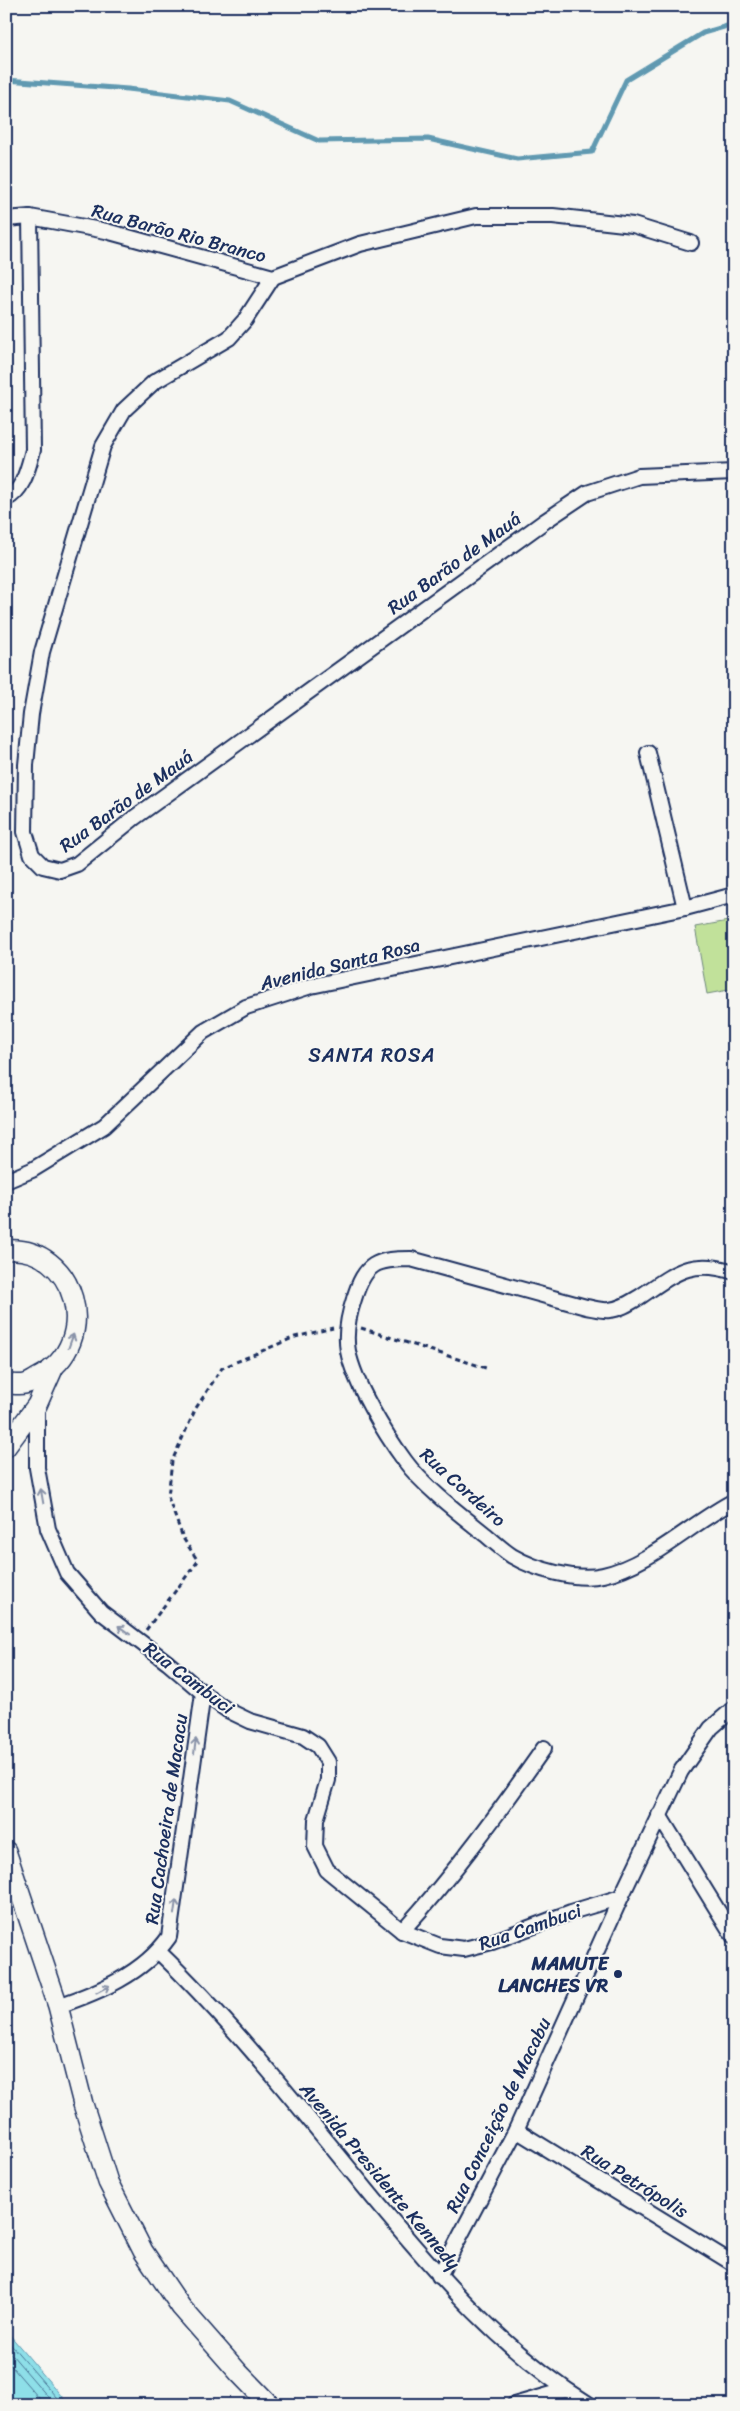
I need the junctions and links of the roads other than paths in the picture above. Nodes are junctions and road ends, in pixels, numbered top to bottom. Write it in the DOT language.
graph roads {
  1 [pos="30,217"];
  2 [pos="6,219"];
  3 [pos="691,243"];
  4 [pos="273,277"];
  5 [pos="734,472"];
  6 [pos="6,500"];
  7 [pos="648,753"];
  8 [pos="734,895"];
  9 [pos="685,908"];
  10 [pos="6,1180"];
  11 [pos="8,1249"];
  12 [pos="734,1272"];
  13 [pos="53,1369"];
  14 [pos="6,1384"];
  15 [pos="37,1405"];
  16 [pos="6,1447"];
  17 [pos="734,1501"];
  18 [pos="203,1693"];
  19 [pos="734,1708"];
  20 [pos="544,1748"];
  21 [pos="659,1815"];
  22 [pos="6,1850"];
  23 [pos="620,1897"];
  24 [pos="402,1931"];
  25 [pos="734,1937"];
  26 [pos="158,1952"];
  27 [pos="58,2006"];
  28 [pos="516,2130"];
  29 [pos="734,2264"];
  30 [pos="438,2276"];
  31 [pos="566,2390"];
  32 [pos="270,2405"];
  33 [pos="514,2405"];
  34 [pos="590,2405"];
  1 -- 2 [label="street, Rua Barão Rio Branco"];
  1 -- 4 [label="street, Rua Barão Rio Branco"];
  1 -- 6 [label="street"];
  3 -- 4 [label="street, Rua Barão Rio Branco"];
  4 -- 5 [label="street, Rua Barão de Mauá"];
  7 -- 9 [label="street"];
  8 -- 9 [label="street, Avenida Santa Rosa"];
  9 -- 10 [label="street, Avenida Santa Rosa"];
  13 -- 11 [label="main road, one-way"];
  12 -- 17 [label="street, Rua Cordeiro"];
  13 -- 14 [label="main road"];
  13 -- 15 [label="main road"];
  15 -- 16 [label="main road"];
  18 -- 15 [label="street, Rua Cambuci, one-way"];
  18 -- 24 [label="street, Rua Cambuci"];
  26 -- 18 [label="street, Rua Cachoeira de Macacu, one-way"];
  19 -- 21 [label="street, Rua Conceição de Macabu"];
  20 -- 24 [label="street"];
  21 -- 23 [label="street, Rua Conceição de Macabu"];
  21 -- 25 [label="street"];
  22 -- 27 [label="main road"];
  23 -- 24 [label="street, Rua Cambuci"];
  23 -- 28 [label="street, Rua Conceição de Macabu"];
  27 -- 26 [label="street, Rua Cachoeira de Macacu, one-way"];
  26 -- 30 [label="street, Avenida Presidente Kennedy"];
  27 -- 32 [label="main road"];
  28 -- 29 [label="street, Rua Petrópolis"];
  28 -- 30 [label="street, Rua Conceição de Macabu"];
  30 -- 31 [label="street, Avenida Presidente Kennedy"];
  31 -- 33 [label="street"];
  31 -- 34 [label="street, Avenida Presidente Kennedy"];
}
